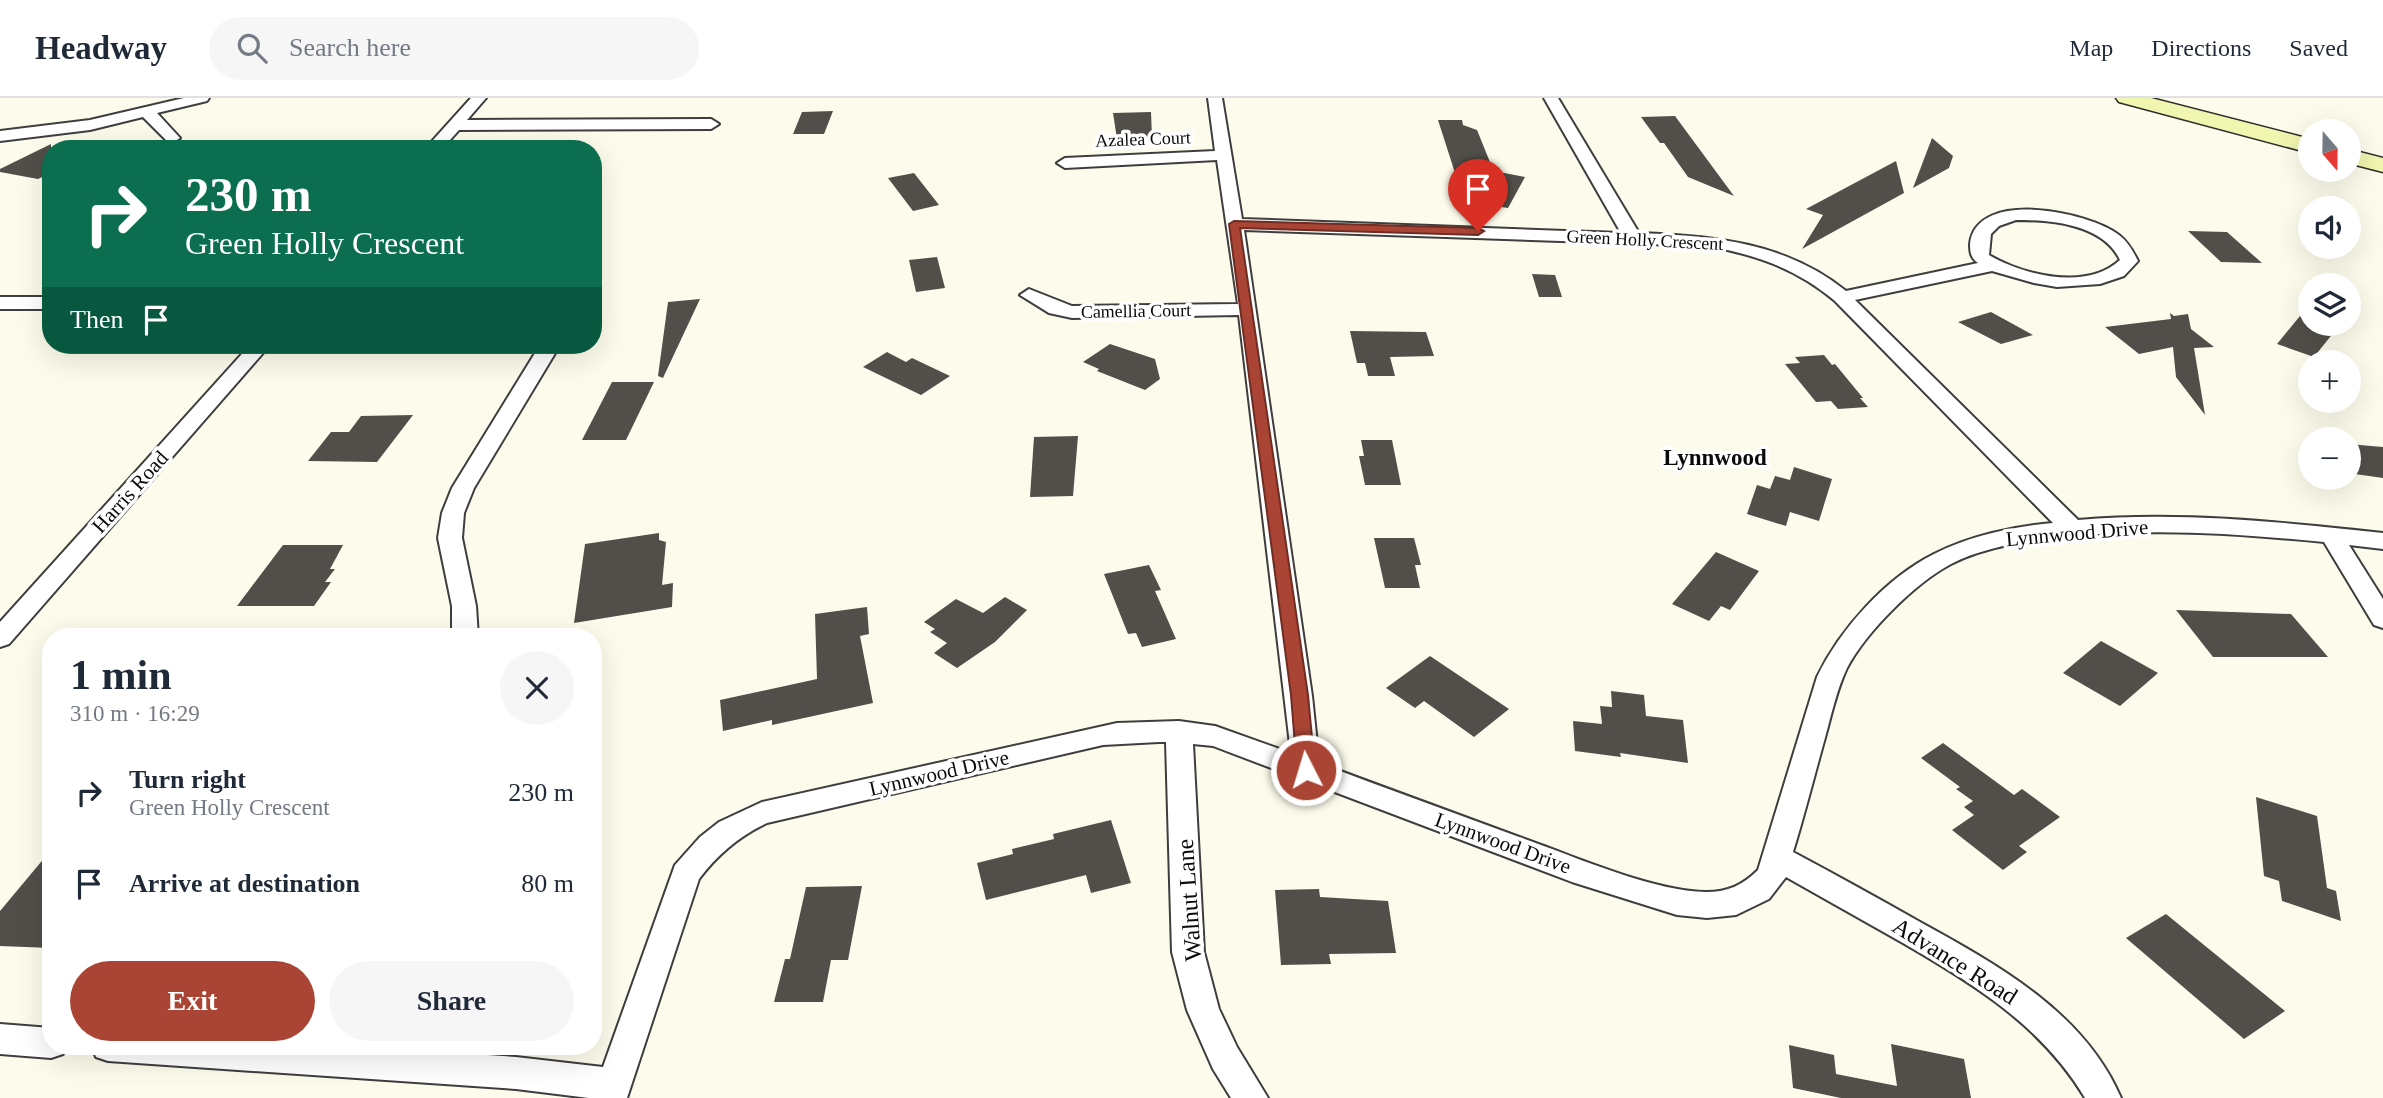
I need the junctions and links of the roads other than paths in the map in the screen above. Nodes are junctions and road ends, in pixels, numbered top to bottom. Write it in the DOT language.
graph roads {
  1 [pos="202,98"];
  2 [pos="479,98"];
  3 [pos="1215,98"];
  4 [pos="1551,98"];
  5 [pos="2126,98"];
  6 [pos="148,113"];
  7 [pos="711,124"];
  8 [pos="454,125"];
  9 [pos="0,136"];
  10 [pos="172,138"];
  11 [pos="441,140"];
  12 [pos="2298,143"];
  13 [pos="1224,155"];
  14 [pos="2361,160"];
  15 [pos="1065,163"];
  16 [pos="2379,166"];
  17 [pos="1234,224"];
  18 [pos="1633,237"];
  19 [pos="1990,266"];
  20 [pos="1029,295"];
  21 [pos="1842,297"];
  22 [pos="0,303"];
  23 [pos="42,303"];
  24 [pos="1248,309"];
  25 [pos="252,354"];
  26 [pos="545,354"];
  27 [pos="2073,529"];
  28 [pos="2331,535"];
  29 [pos="2383,541"];
  30 [pos="2383,619"];
  31 [pos="465,628"];
  32 [pos="0,638"];
  33 [pos="1179,731"];
  34 [pos="1306,770"];
  35 [pos="1777,858"];
  36 [pos="0,1039"];
  37 [pos="42,1042"];
  38 [pos="305,1055"];
  39 [pos="613,1091"];
  40 [pos="1251,1098"];
  41 [pos="2104,1098"];
  1 -- 6 [label="street"];
  2 -- 8 [label="street"];
  3 -- 13 [label="street"];
  4 -- 18 [label="street"];
  5 -- 12 [label="street"];
  6 -- 9 [label="street"];
  6 -- 10 [label="street"];
  7 -- 8 [label="street"];
  8 -- 11 [label="street"];
  13 -- 15 [label="street, Azalea Court"];
  13 -- 17 [label="street"];
  14 -- 16 [label="street"];
  17 -- 18 [label="street, Green Holly Crescent"];
  17 -- 24 [label="street"];
  18 -- 21 [label="street, Green Holly Crescent"];
  19 -- 19 [label="street"];
  19 -- 21 [label="street"];
  20 -- 24 [label="street, Camellia Court"];
  21 -- 27 [label="street, Green Holly Crescent"];
  22 -- 23 [label="street"];
  24 -- 34 [label="street"];
  25 -- 32 [label="street, Harris Road"];
  26 -- 31 [label="street"];
  27 -- 28 [label="street, Lynnwood Drive"];
  27 -- 35 [label="street, Lynnwood Drive"];
  28 -- 29 [label="street, Lynnwood Drive"];
  28 -- 30 [label="street"];
  33 -- 34 [label="street, Lynnwood Drive"];
  33 -- 39 [label="street, Lynnwood Drive"];
  33 -- 40 [label="street, Walnut Lane"];
  34 -- 35 [label="street, Lynnwood Drive"];
  35 -- 41 [label="street, Advance Road"];
  36 -- 37 [label="street"];
  38 -- 39 [label="street"];
}
